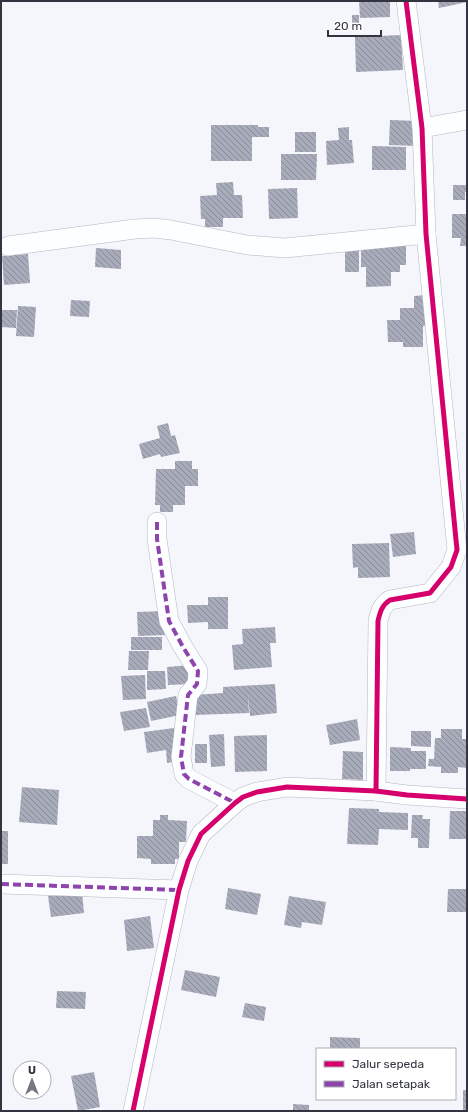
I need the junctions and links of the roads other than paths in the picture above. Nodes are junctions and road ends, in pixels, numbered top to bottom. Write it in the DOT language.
graph roads {
  1 [pos="406,1"];
  2 [pos="467,120"];
  3 [pos="422,128"];
  4 [pos="426,234"];
  5 [pos="8,246"];
  6 [pos="157,522"];
  7 [pos="376,791"];
  8 [pos="467,799"];
  9 [pos="235,803"];
  10 [pos="1,884"];
  11 [pos="179,890"];
  12 [pos="133,1111"];
  1 -- 3 [label="street"];
  2 -- 3 [label="street"];
  3 -- 4 [label="street"];
  4 -- 5 [label="street"];
  4 -- 7 [label="street"];
  6 -- 9 [label="street"];
  7 -- 8 [label="street"];
  7 -- 9 [label="street"];
  9 -- 11 [label="street"];
  10 -- 11 [label="street"];
  11 -- 12 [label="street"];
}
